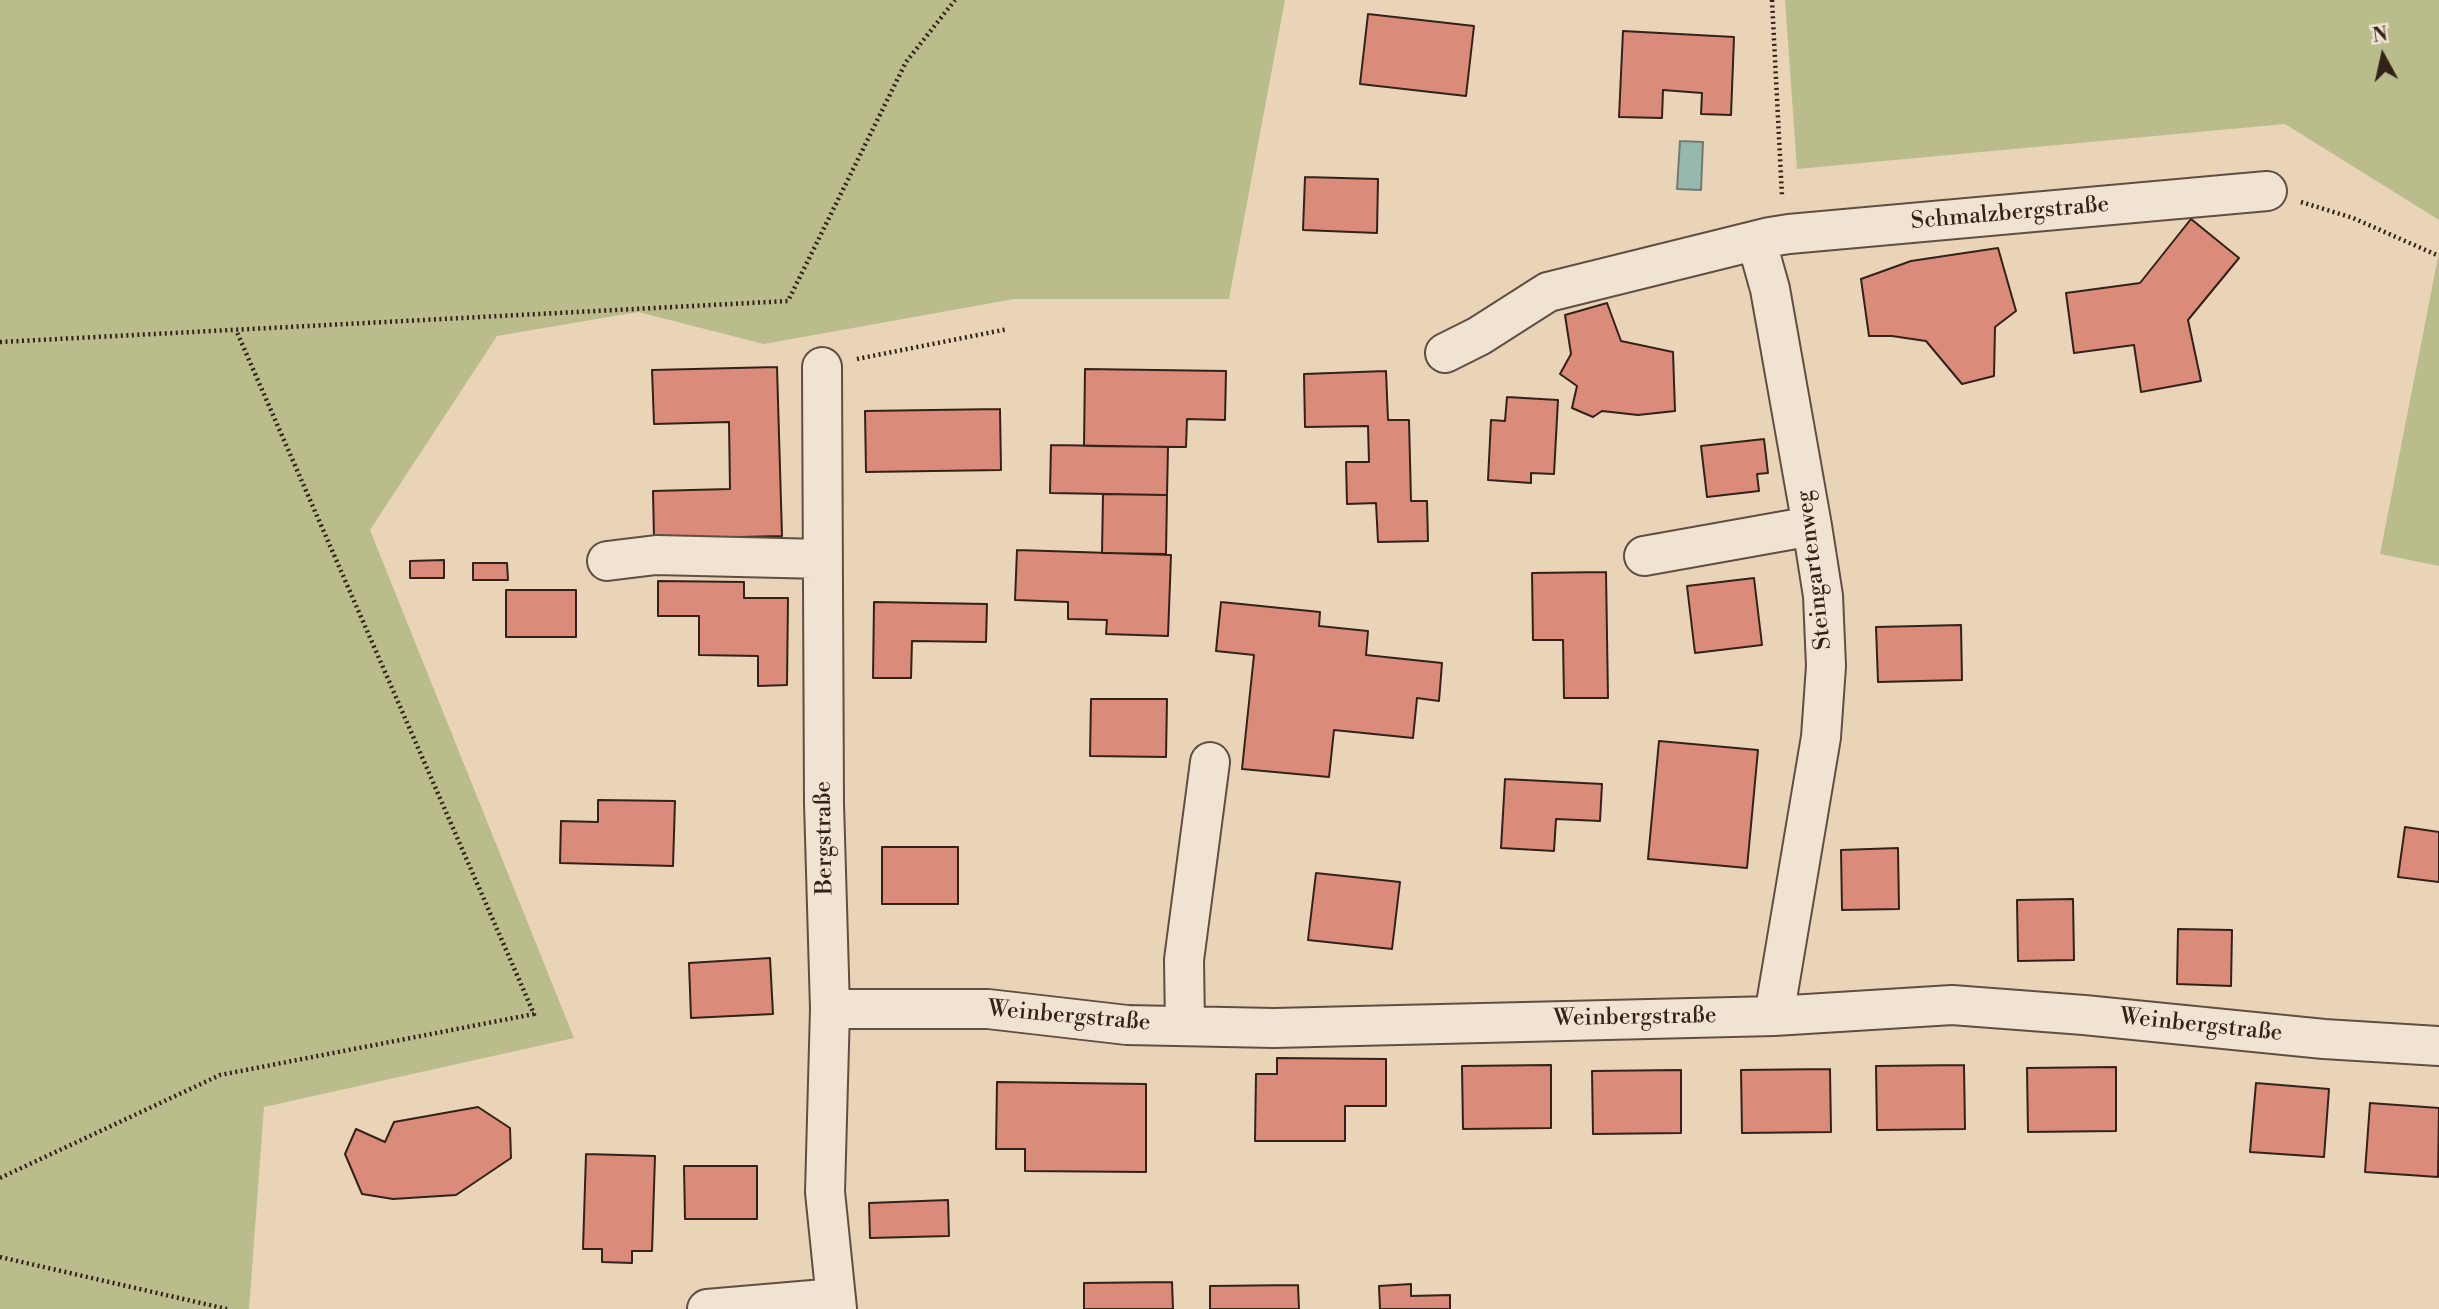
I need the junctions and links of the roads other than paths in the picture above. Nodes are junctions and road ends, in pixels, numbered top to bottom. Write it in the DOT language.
graph roads {
  1 [pos="2267,191"];
  2 [pos="1773,241"];
  3 [pos="1445,352"];
  4 [pos="822,367"];
  5 [pos="1812,526"];
  6 [pos="1644,555"];
  7 [pos="821,559"];
  8 [pos="607,561"];
  9 [pos="1210,762"];
  10 [pos="830,1009"];
  11 [pos="1774,1016"];
  12 [pos="1185,1026"];
  13 [pos="2439,1046"];
  14 [pos="837,1304"];
  15 [pos="707,1309"];
  1 -- 2 [label="street, Schmalzbergstraße"];
  2 -- 3 [label="street, Schmalzbergstraße"];
  2 -- 5 [label="street, Steingartenweg"];
  4 -- 7 [label="street, Bergstraße"];
  5 -- 6 [label="street"];
  5 -- 11 [label="street, Steingartenweg"];
  7 -- 8 [label="street"];
  7 -- 10 [label="street, Bergstraße"];
  9 -- 12 [label="street"];
  10 -- 12 [label="street, Weinbergstraße"];
  10 -- 14 [label="street, Bergstraße"];
  11 -- 12 [label="street, Weinbergstraße"];
  11 -- 13 [label="street, Weinbergstraße"];
  14 -- 15 [label="street"];
}
